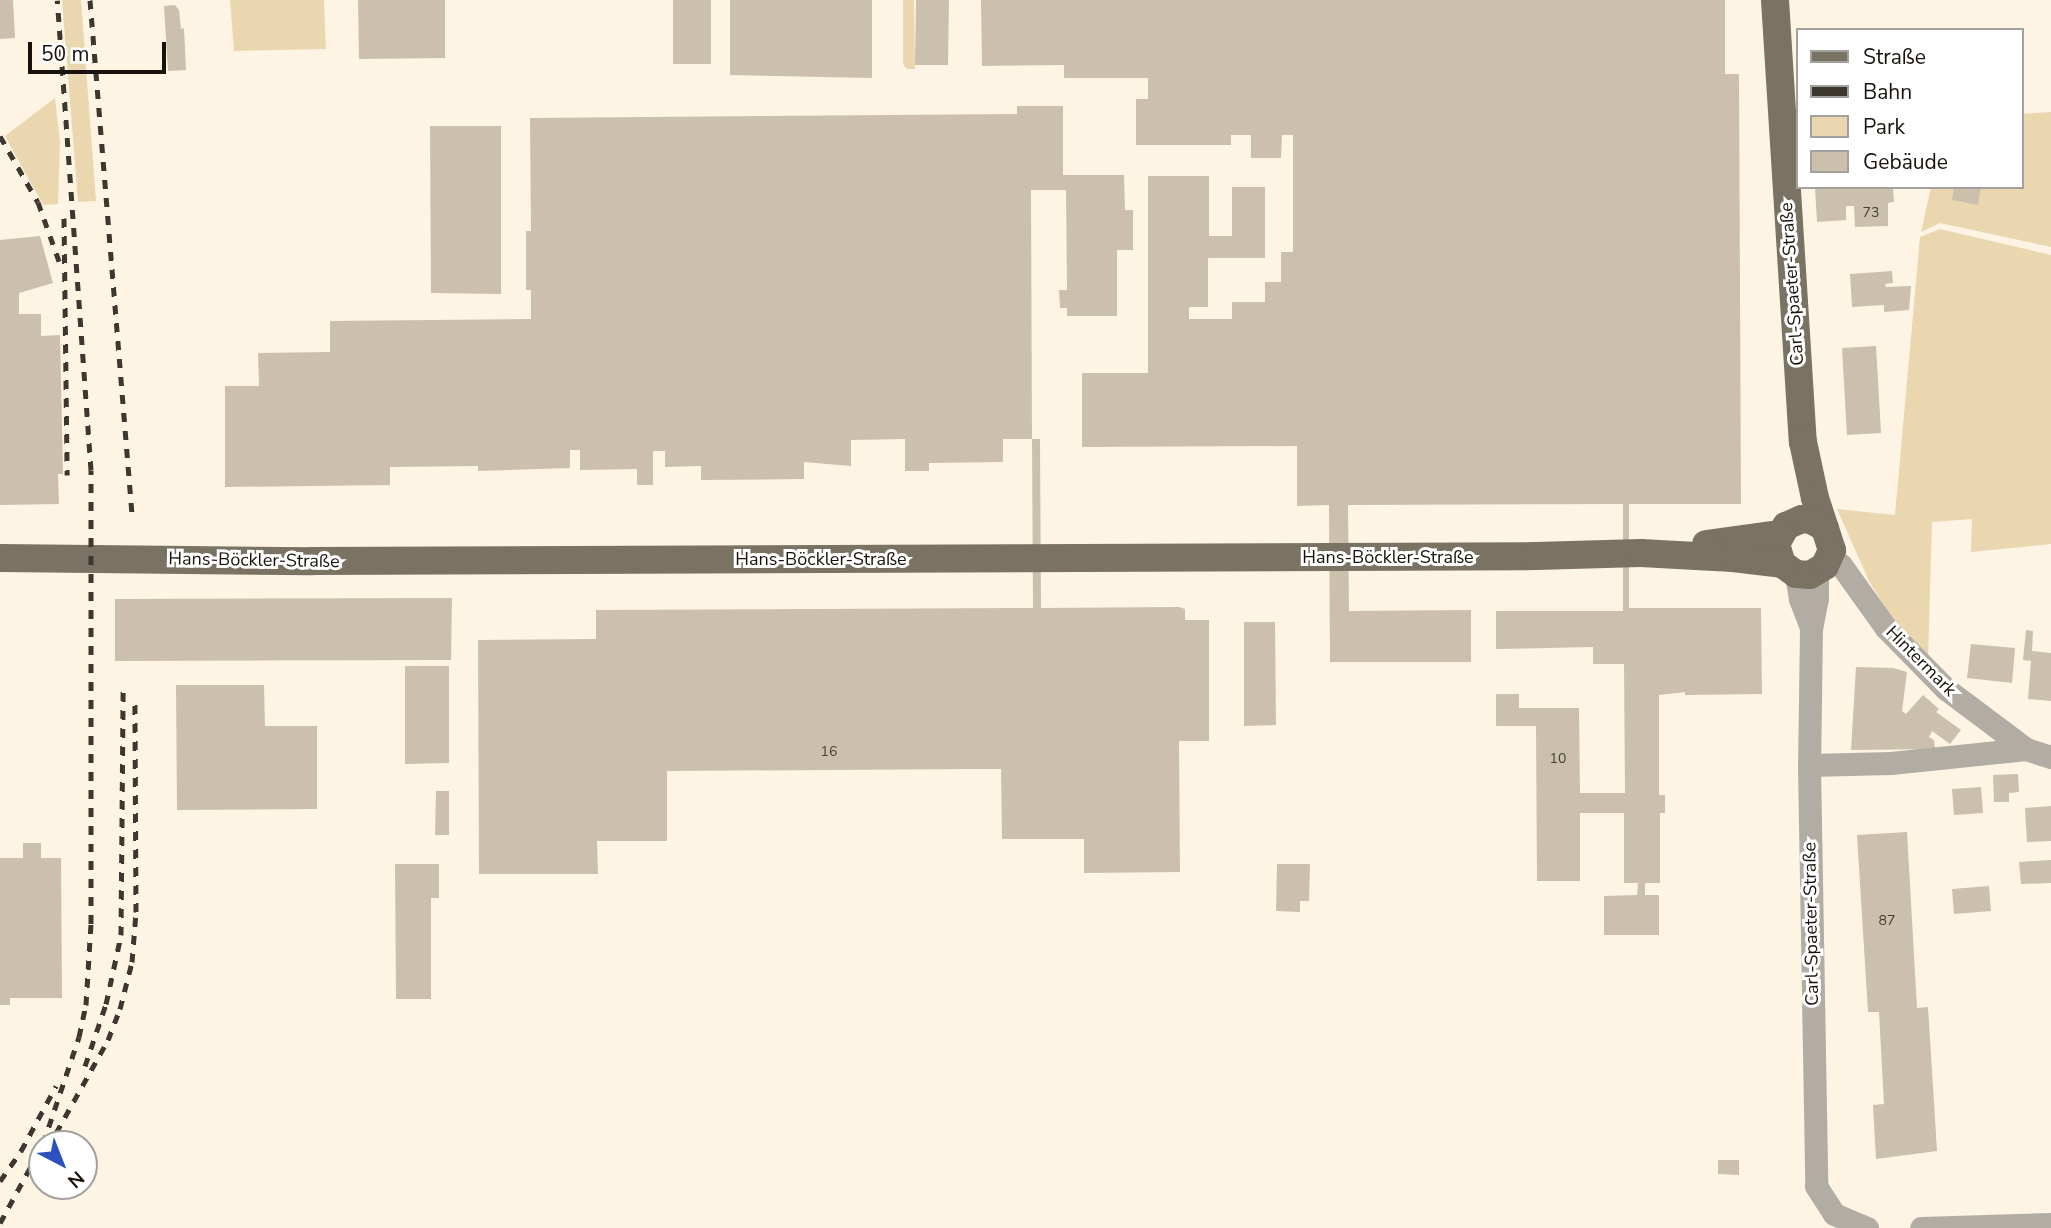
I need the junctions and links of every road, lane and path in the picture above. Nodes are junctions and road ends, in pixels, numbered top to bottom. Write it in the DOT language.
graph roads {
  1 [pos="1775,0"];
  2 [pos="1803,442"];
  3 [pos="1787,528"];
  4 [pos="1825,528"];
  5 [pos="1641,553"];
  6 [pos="0,558"];
  7 [pos="1807,567"];
  8 [pos="2026,749"];
  9 [pos="2051,757"];
  10 [pos="1809,765"];
  11 [pos="2051,1224"];
  12 [pos="1867,1228"];
  13 [pos="1921,1228"];
  1 -- 2 [label="main road, Carl-Spaeter-Straße"];
  2 -- 3 [label="main road, Carl-Spaeter-Straße"];
  2 -- 4 [label="main road, Carl-Spaeter-Straße"];
  3 -- 4 [label="main road"];
  3 -- 5 [label="main road, Hans-Böckler-Straße"];
  3 -- 7 [label="main road, Carl-Spaeter-Straße"];
  4 -- 7 [label="main road, Carl-Spaeter-Straße"];
  5 -- 6 [label="main road, Hans-Böckler-Straße"];
  5 -- 7 [label="main road, Hans-Böckler-Straße"];
  7 -- 8 [label="street, Hintermark"];
  7 -- 10 [label="street, Carl-Spaeter-Straße"];
  8 -- 9 [label="street, Hintermark"];
  8 -- 10 [label="street, Hintermark"];
  10 -- 12 [label="street, Carl-Spaeter-Straße"];
  11 -- 13 [label="street"];
}
